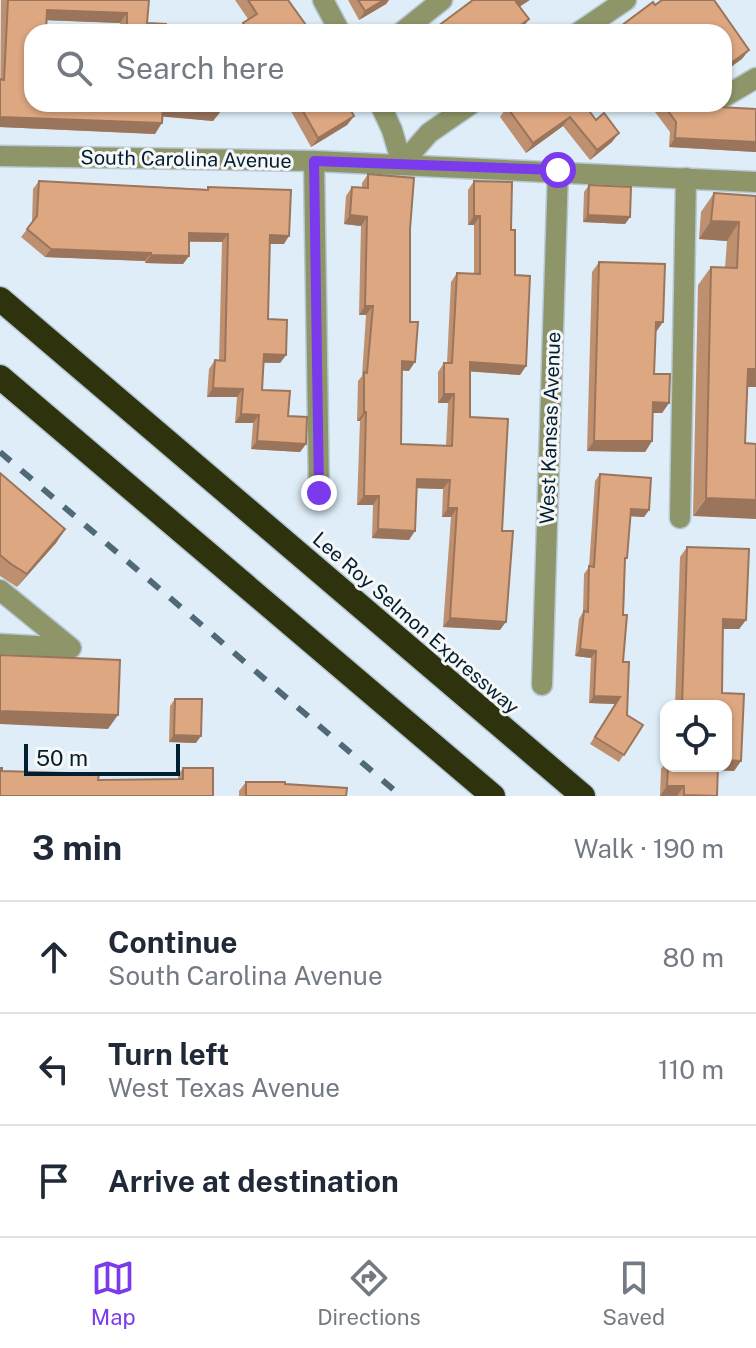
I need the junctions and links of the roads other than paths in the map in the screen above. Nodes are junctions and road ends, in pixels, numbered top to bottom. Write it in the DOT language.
graph roads {
  1 [pos="323,0"];
  2 [pos="442,0"];
  3 [pos="626,0"];
  4 [pos="336,24"];
  5 [pos="412,24"];
  6 [pos="591,24"];
  7 [pos="756,78"];
  8 [pos="732,92"];
  9 [pos="384,112"];
  10 [pos="459,112"];
  11 [pos="0,156"];
  12 [pos="314,161"];
  13 [pos="402,164"];
  14 [pos="558,170"];
  15 [pos="686,178"];
  16 [pos="756,182"];
  17 [pos="0,299"];
  18 [pos="0,377"];
  19 [pos="319,493"];
  20 [pos="680,518"];
  21 [pos="0,590"];
  22 [pos="0,644"];
  23 [pos="542,685"];
  24 [pos="493,796"];
  25 [pos="583,796"];
  1 -- 4 [label="street"];
  2 -- 5 [label="street"];
  3 -- 6 [label="street"];
  7 -- 8 [label="street"];
  9 -- 13 [label="street"];
  10 -- 13 [label="street"];
  11 -- 12 [label="street, South Carolina Avenue"];
  12 -- 13 [label="street, South Carolina Avenue"];
  12 -- 19 [label="street"];
  13 -- 14 [label="street, South Carolina Avenue"];
  14 -- 15 [label="street, South Carolina Avenue"];
  14 -- 23 [label="street, West Kansas Avenue"];
  15 -- 16 [label="street, South Carolina Avenue"];
  15 -- 20 [label="street"];
  17 -- 25 [label="highway, Lee Roy Selmon Expressway"];
  18 -- 24 [label="highway"];
  21 -- 22 [label="street"];
}
